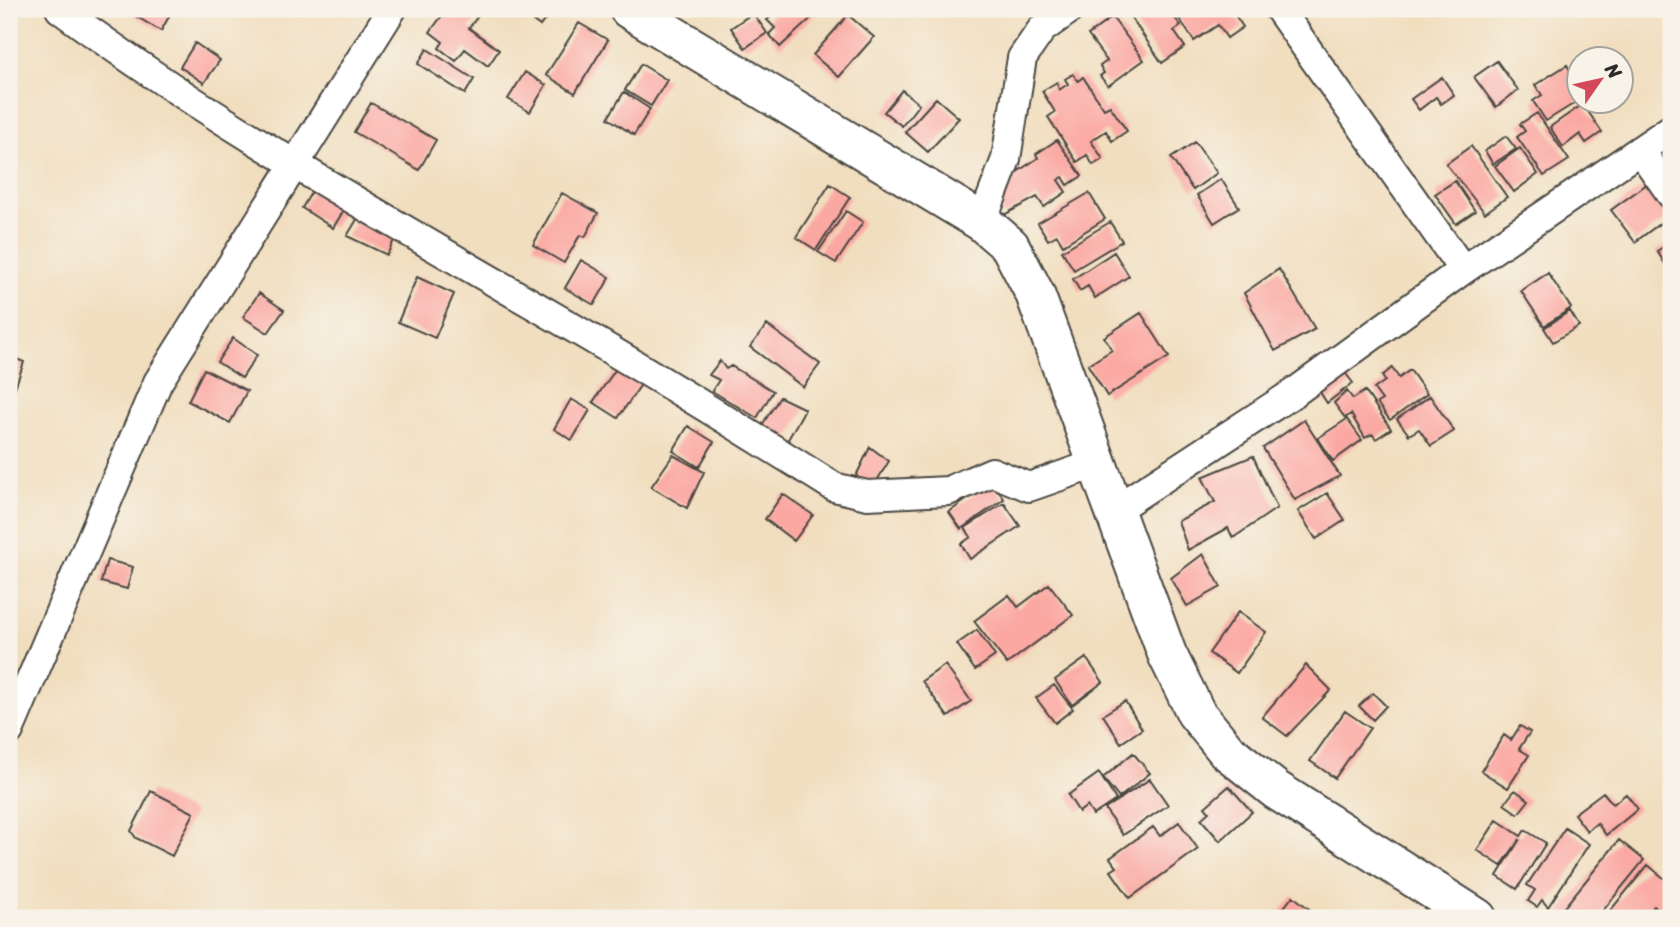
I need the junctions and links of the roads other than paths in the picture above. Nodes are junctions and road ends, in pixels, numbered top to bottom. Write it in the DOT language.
graph roads {
  1 [pos="60,9"];
  2 [pos="392,9"];
  3 [pos="629,9"];
  4 [pos="1070,9"];
  5 [pos="1279,9"];
  6 [pos="1671,129"];
  7 [pos="1640,150"];
  8 [pos="292,164"];
  9 [pos="1671,194"];
  10 [pos="982,222"];
  11 [pos="1464,270"];
  12 [pos="1095,464"];
  13 [pos="1116,509"];
  14 [pos="9,731"];
  15 [pos="1477,918"];
  1 -- 8 [label="street"];
  2 -- 8 [label="street"];
  3 -- 10 [label="street"];
  4 -- 10 [label="street"];
  5 -- 11 [label="street"];
  6 -- 7 [label="street"];
  7 -- 9 [label="street"];
  7 -- 11 [label="street"];
  8 -- 12 [label="street"];
  8 -- 14 [label="street"];
  10 -- 12 [label="street"];
  11 -- 13 [label="street"];
  12 -- 13 [label="street"];
  13 -- 15 [label="street"];
}
